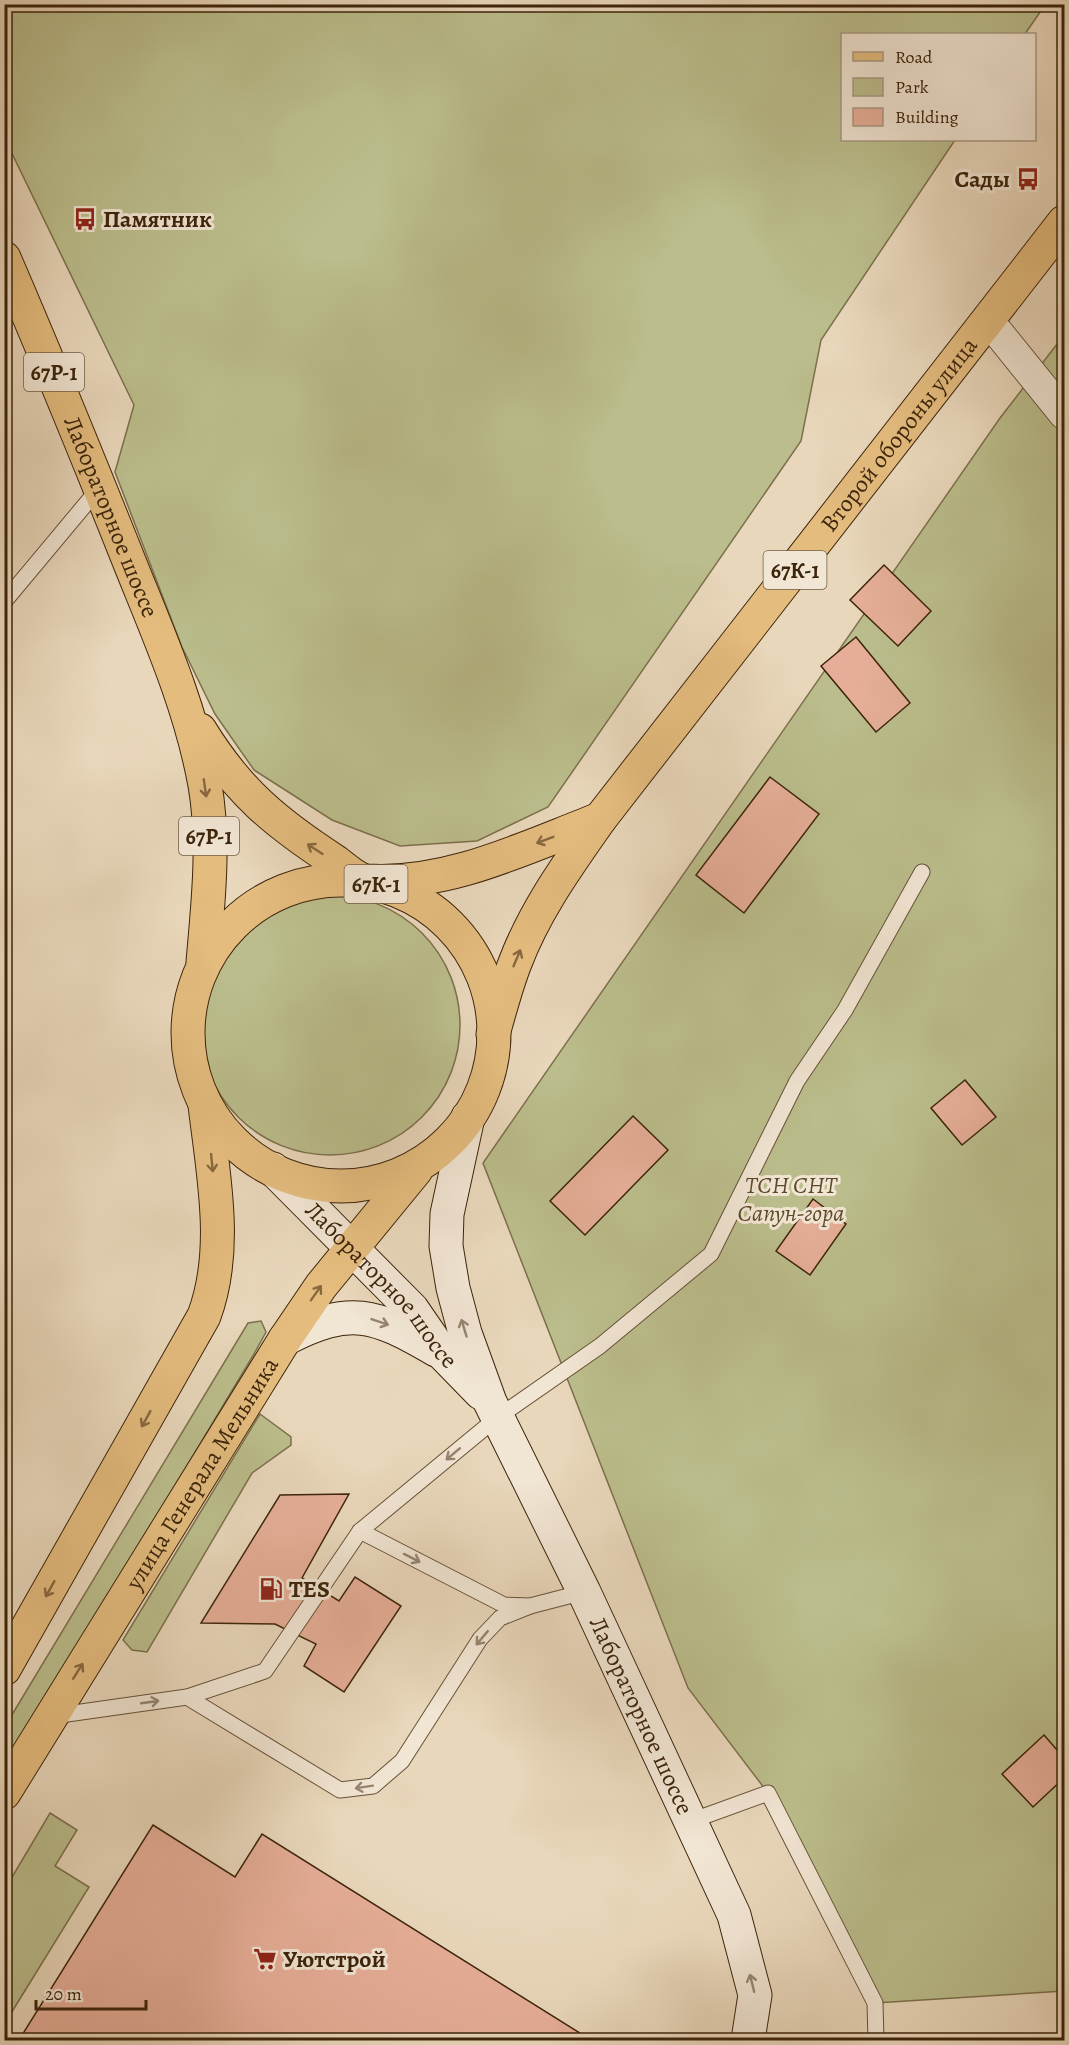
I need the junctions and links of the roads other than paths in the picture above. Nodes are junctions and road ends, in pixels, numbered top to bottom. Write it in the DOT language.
graph roads {
  1 [pos="1065,222"];
  2 [pos="4,258"];
  3 [pos="988,320"];
  4 [pos="1062,404"];
  5 [pos="100,488"];
  6 [pos="4,602"];
  7 [pos="188,710"];
  8 [pos="600,819"];
  9 [pos="922,872"];
  10 [pos="364,881"];
  11 [pos="203,964"];
  12 [pos="493,1034"];
  13 [pos="206,1105"];
  14 [pos="468,1117"];
  15 [pos="419,1167"];
  16 [pos="273,1169"];
  17 [pos="352,1246"];
  18 [pos="285,1339"];
  19 [pos="443,1354"];
  20 [pos="494,1410"];
  21 [pos="360,1531"];
  22 [pos="584,1592"];
  23 [pos="530,1606"];
  24 [pos="4,1670"];
  25 [pos="187,1697"];
  26 [pos="51,1716"];
  27 [pos="4,1793"];
  28 [pos="691,1821"];
  29 [pos="748,2040"];
  30 [pos="876,2040"];
  1 -- 3 [label="main road, Второй обороны улица / 67К-1"];
  2 -- 5 [label="main road, Лабораторное шоссе / 67Р-1"];
  3 -- 4 [label="street"];
  3 -- 8 [label="main road, Второй обороны улица / 67К-1"];
  5 -- 6 [label="lane"];
  5 -- 7 [label="main road, Лабораторное шоссе / 67Р-1"];
  10 -- 7 [label="main road, Лабораторное шоссе / 67Р-1, one-way"];
  7 -- 11 [label="main road, Лабораторное шоссе / 67Р-1, one-way"];
  8 -- 10 [label="main road, 67К-1, one-way"];
  12 -- 8 [label="main road, 67К-1, one-way"];
  9 -- 20 [label="lane"];
  10 -- 11 [label="main road, 67К-1"];
  10 -- 12 [label="main road, 67К-1"];
  11 -- 13 [label="main road, 67К-1"];
  12 -- 14 [label="main road, 67К-1"];
  13 -- 16 [label="main road, 67К-1"];
  13 -- 24 [label="main road, one-way"];
  14 -- 15 [label="main road, 67К-1"];
  20 -- 14 [label="main road, Лабораторное шоссе / 67К-1, one-way"];
  15 -- 16 [label="main road, 67К-1"];
  15 -- 17 [label="main road, улица Генерала Мельника"];
  16 -- 17 [label="main road, Лабораторное шоссе / 67К-1"];
  18 -- 17 [label="main road, улица Генерала Мельника, one-way"];
  17 -- 19 [label="main road, Лабораторное шоссе / 67К-1"];
  18 -- 19 [label="main road, one-way"];
  26 -- 18 [label="main road, улица Генерала Мельника, one-way"];
  19 -- 20 [label="main road, Лабораторное шоссе / 67К-1"];
  20 -- 21 [label="lane, one-way"];
  20 -- 22 [label="main road, Лабораторное шоссе / 67К-1"];
  21 -- 23 [label="lane, one-way"];
  21 -- 25 [label="lane"];
  22 -- 23 [label="lane"];
  22 -- 28 [label="main road, Лабораторное шоссе / 67К-1"];
  23 -- 25 [label="lane, one-way"];
  26 -- 25 [label="lane, one-way"];
  26 -- 27 [label="main road, улица Генерала Мельника"];
  29 -- 28 [label="main road, Лабораторное шоссе / 67К-1, one-way"];
  28 -- 30 [label="lane"];
}
